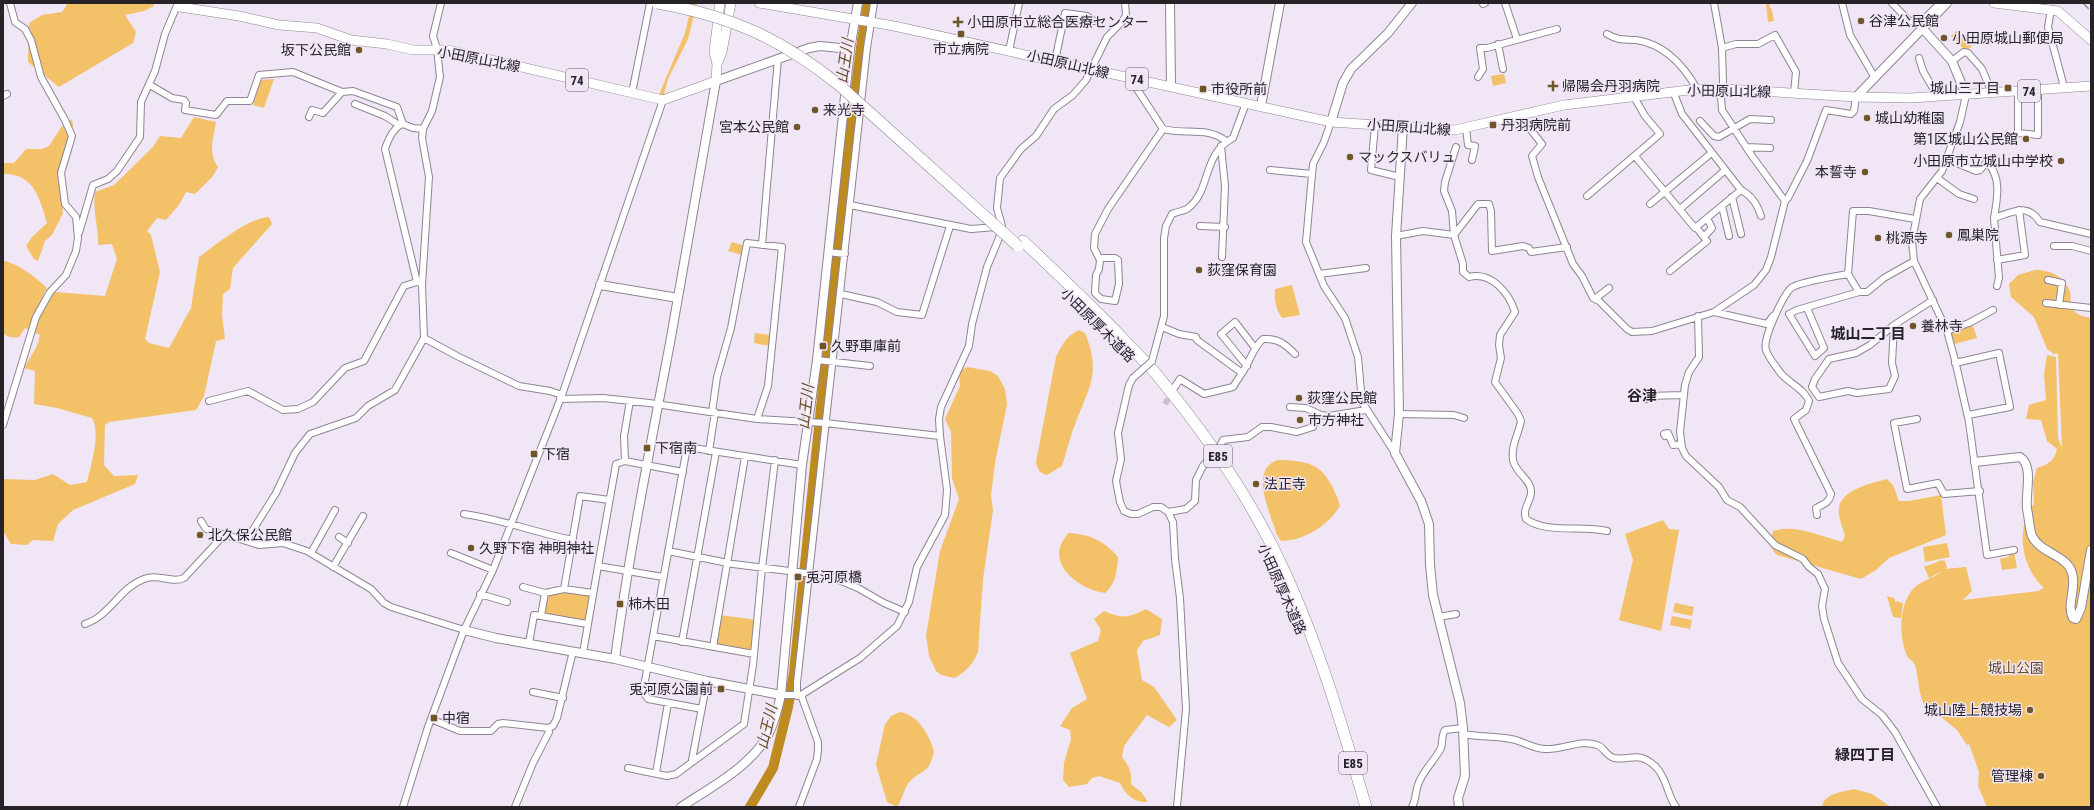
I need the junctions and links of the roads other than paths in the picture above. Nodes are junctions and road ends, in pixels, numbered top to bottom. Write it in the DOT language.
graph roads {
  1 [pos="10,3"];
  2 [pos="178,3"];
  3 [pos="441,3"];
  4 [pos="650,3"];
  5 [pos="657,3"];
  6 [pos="696,3"];
  7 [pos="720,3"];
  8 [pos="731,3"];
  9 [pos="759,3"];
  10 [pos="858,3"];
  11 [pos="874,3"];
  12 [pos="1019,3"];
  13 [pos="1125,3"];
  14 [pos="1170,3"];
  15 [pos="1280,3"];
  16 [pos="1412,3"];
  17 [pos="1505,3"];
  18 [pos="1714,3"];
  19 [pos="1842,3"];
  20 [pos="1892,3"];
  21 [pos="1940,3"];
  22 [pos="1947,3"];
  23 [pos="1994,3"];
  24 [pos="2051,9"];
  25 [pos="858,19"];
  26 [pos="1094,21"];
  27 [pos="872,22"];
  28 [pos="1557,29"];
  29 [pos="1923,29"];
  30 [pos="1607,34"];
  31 [pos="1518,39"];
  32 [pos="2091,40"];
  33 [pos="1498,44"];
  34 [pos="1722,48"];
  35 [pos="437,49"];
  36 [pos="850,49"];
  37 [pos="1009,51"];
  38 [pos="778,58"];
  39 [pos="1919,58"];
  40 [pos="1055,60"];
  41 [pos="1952,61"];
  42 [pos="717,64"];
  43 [pos="1092,69"];
  44 [pos="1503,70"];
  45 [pos="1478,77"];
  46 [pos="1875,78"];
  47 [pos="1137,79"];
  48 [pos="716,81"];
  49 [pos="150,85"];
  50 [pos="1171,86"];
  51 [pos="2091,86"];
  52 [pos="2064,87"];
  53 [pos="1697,89"];
  54 [pos="2038,90"];
  55 [pos="342,92"];
  56 [pos="632,92"];
  57 [pos="1673,92"];
  58 [pos="2018,92"];
  59 [pos="1794,93"];
  60 [pos="1992,93"];
  61 [pos="1966,95"];
  62 [pos="1634,97"];
  63 [pos="1856,97"];
  64 [pos="1938,97"];
  65 [pos="664,100"];
  66 [pos="1246,103"];
  67 [pos="354,104"];
  68 [pos="1261,106"];
  69 [pos="1519,115"];
  70 [pos="308,117"];
  71 [pos="1771,120"];
  72 [pos="1700,121"];
  73 [pos="1331,122"];
  74 [pos="401,124"];
  75 [pos="1375,125"];
  76 [pos="1403,126"];
  77 [pos="1466,128"];
  78 [pos="1734,128"];
  79 [pos="423,129"];
  80 [pos="1163,129"];
  81 [pos="1226,141"];
  82 [pos="1221,146"];
  83 [pos="1456,147"];
  84 [pos="1746,147"];
  85 [pos="1770,148"];
  86 [pos="1709,155"];
  87 [pos="1635,156"];
  88 [pos="1947,159"];
  89 [pos="1472,160"];
  90 [pos="1270,170"];
  91 [pos="1723,172"];
  92 [pos="1312,174"];
  93 [pos="1400,176"];
  94 [pos="1937,178"];
  95 [pos="1741,190"];
  96 [pos="1665,191"];
  97 [pos="1587,196"];
  98 [pos="1732,198"];
  99 [pos="1974,199"];
  100 [pos="1785,201"];
  101 [pos="1650,204"];
  102 [pos="850,205"];
  103 [pos="1722,206"];
  104 [pos="1680,209"];
  105 [pos="2019,210"];
  106 [pos="1761,216"];
  107 [pos="1707,218"];
  108 [pos="1994,218"];
  109 [pos="1915,219"];
  110 [pos="950,226"];
  111 [pos="1002,226"];
  112 [pos="1200,226"];
  113 [pos="1224,227"];
  114 [pos="1696,227"];
  115 [pos="1741,234"];
  116 [pos="2091,234"];
  117 [pos="1454,235"];
  118 [pos="1396,236"];
  119 [pos="1729,236"];
  120 [pos="1704,237"];
  121 [pos="78,238"];
  122 [pos="1020,244"];
  123 [pos="762,245"];
  124 [pos="2054,246"];
  125 [pos="1567,247"];
  126 [pos="2091,251"];
  127 [pos="828,252"];
  128 [pos="845,254"];
  129 [pos="1222,257"];
  130 [pos="1099,258"];
  131 [pos="1997,260"];
  132 [pos="1914,261"];
  133 [pos="1366,268"];
  134 [pos="1670,271"];
  135 [pos="1319,274"];
  136 [pos="1848,274"];
  137 [pos="2048,280"];
  138 [pos="420,283"];
  139 [pos="600,285"];
  140 [pos="1997,286"];
  141 [pos="1609,288"];
  142 [pos="1859,292"];
  143 [pos="841,294"];
  144 [pos="678,298"];
  145 [pos="1596,298"];
  146 [pos="1933,300"];
  147 [pos="2046,303"];
  148 [pos="2059,305"];
  149 [pos="1780,308"];
  150 [pos="1807,308"];
  151 [pos="2091,308"];
  152 [pos="1993,310"];
  153 [pos="1714,312"];
  154 [pos="1698,316"];
  155 [pos="1894,325"];
  156 [pos="1162,327"];
  157 [pos="1947,331"];
  158 [pos="424,338"];
  159 [pos="1255,348"];
  160 [pos="1295,354"];
  161 [pos="817,360"];
  162 [pos="832,362"];
  163 [pos="1956,363"];
  164 [pos="870,366"];
  165 [pos="1247,366"];
  166 [pos="1242,373"];
  167 [pos="1174,388"];
  168 [pos="1683,395"];
  169 [pos="561,397"];
  170 [pos="1646,399"];
  171 [pos="210,401"];
  172 [pos="630,401"];
  173 [pos="657,404"];
  174 [pos="1290,407"];
  175 [pos="1366,410"];
  176 [pos="714,412"];
  177 [pos="1398,414"];
  178 [pos="1321,415"];
  179 [pos="1968,415"];
  180 [pos="1464,418"];
  181 [pos="758,419"];
  182 [pos="1917,419"];
  183 [pos="809,423"];
  184 [pos="826,423"];
  185 [pos="3,425"];
  186 [pos="940,436"];
  187 [pos="1665,436"];
  188 [pos="1681,444"];
  189 [pos="709,451"];
  190 [pos="716,452"];
  191 [pos="1396,453"];
  192 [pos="745,457"];
  193 [pos="775,460"];
  194 [pos="625,461"];
  195 [pos="1975,462"];
  196 [pos="646,465"];
  197 [pos="802,465"];
  198 [pos="683,472"];
  199 [pos="1980,491"];
  200 [pos="609,500"];
  201 [pos="335,510"];
  202 [pos="1168,512"];
  203 [pos="464,514"];
  204 [pos="1817,515"];
  205 [pos="364,516"];
  206 [pos="200,521"];
  207 [pos="511,523"];
  208 [pos="1607,531"];
  209 [pos="224,534"];
  210 [pos="339,537"];
  211 [pos="573,540"];
  212 [pos="246,541"];
  213 [pos="348,543"];
  214 [pos="2014,550"];
  215 [pos="2091,550"];
  216 [pos="668,551"];
  217 [pos="311,553"];
  218 [pos="450,553"];
  219 [pos="698,557"];
  220 [pos="727,563"];
  221 [pos="598,566"];
  222 [pos="333,567"];
  223 [pos="762,568"];
  224 [pos="493,570"];
  225 [pos="627,571"];
  226 [pos="792,571"];
  227 [pos="809,573"];
  228 [pos="663,577"];
  229 [pos="522,587"];
  230 [pos="564,589"];
  231 [pos="545,593"];
  232 [pos="593,593"];
  233 [pos="480,594"];
  234 [pos="507,602"];
  235 [pos="905,612"];
  236 [pos="1456,614"];
  237 [pos="541,616"];
  238 [pos="1439,617"];
  239 [pos="85,624"];
  240 [pos="587,624"];
  241 [pos="464,630"];
  242 [pos="653,636"];
  243 [pos="682,642"];
  244 [pos="529,643"];
  245 [pos="712,647"];
  246 [pos="574,651"];
  247 [pos="583,653"];
  248 [pos="754,654"];
  249 [pos="614,659"];
  250 [pos="648,666"];
  251 [pos="707,681"];
  252 [pos="749,689"];
  253 [pos="533,692"];
  254 [pos="782,695"];
  255 [pos="798,696"];
  256 [pos="563,698"];
  257 [pos="668,703"];
  258 [pos="702,709"];
  259 [pos="431,719"];
  260 [pos="1337,720"];
  261 [pos="548,728"];
  262 [pos="1463,731"];
  263 [pos="692,760"];
  264 [pos="628,768"];
  265 [pos="656,774"];
  266 [pos="403,807"];
  267 [pos="515,807"];
  268 [pos="681,807"];
  269 [pos="799,807"];
  270 [pos="1177,807"];
  271 [pos="1359,807"];
  272 [pos="1366,807"];
  273 [pos="1412,807"];
  274 [pos="1459,807"];
  275 [pos="1676,807"];
  276 [pos="1937,807"];
  1 -- 121 [label="street"];
  2 -- 35 [label="main road, 小田原山北線 / 74"];
  2 -- 49 [label="street"];
  3 -- 35 [label="street"];
  4 -- 56 [label="street"];
  5 -- 122 [label="highway, 小田原厚木道路 / E85, bridge"];
  6 -- 122 [label="highway, 小田原厚木道路 / E85"];
  7 -- 42 [label="main road"];
  8 -- 42 [label="main road"];
  9 -- 25 [label="main road, 小田原山北線 / 74"];
  10 -- 25 [label="street"];
  11 -- 27 [label="street"];
  12 -- 37 [label="street"];
  13 -- 43 [label="street"];
  14 -- 50 [label="street"];
  15 -- 68 [label="street"];
  16 -- 73 [label="street"];
  17 -- 31 [label="street"];
  18 -- 34 [label="street"];
  19 -- 46 [label="street"];
  20 -- 21 [label="street"];
  22 -- 29 [label="street"];
  23 -- 24 [label="main road"];
  24 -- 32 [label="main road"];
  24 -- 52 [label="street"];
  25 -- 27 [label="main road, 小田原山北線 / 74"];
  25 -- 36 [label="street"];
  26 -- 40 [label="street"];
  27 -- 37 [label="main road, 小田原山北線 / 74"];
  27 -- 102 [label="street"];
  28 -- 31 [label="street"];
  29 -- 41 [label="street"];
  29 -- 46 [label="street"];
  30 -- 53 [label="street"];
  31 -- 33 [label="street"];
  33 -- 44 [label="street"];
  33 -- 45 [label="street"];
  34 -- 59 [label="street"];
  34 -- 78 [label="street, bridge"];
  35 -- 56 [label="main road, 小田原山北線 / 74"];
  35 -- 79 [label="street"];
  36 -- 38 [label="street"];
  36 -- 127 [label="street"];
  37 -- 40 [label="main road, 小田原山北線 / 74"];
  38 -- 48 [label="street"];
  38 -- 123 [label="street"];
  39 -- 64 [label="street"];
  40 -- 43 [label="main road, 小田原山北線 / 74"];
  41 -- 60 [label="street"];
  41 -- 61 [label="street"];
  42 -- 48 [label="main road"];
  43 -- 47 [label="main road, 小田原山北線 / 74"];
  43 -- 111 [label="street"];
  46 -- 63 [label="street"];
  47 -- 50 [label="main road, 小田原山北線 / 74"];
  47 -- 80 [label="street"];
  48 -- 65 [label="main road"];
  48 -- 144 [label="street"];
  49 -- 55 [label="street"];
  49 -- 121 [label="street"];
  50 -- 66 [label="main road, 小田原山北線 / 74"];
  51 -- 52 [label="main road, 小田原山北線 / 74"];
  52 -- 54 [label="main road, 小田原山北線 / 74"];
  53 -- 57 [label="main road, 小田原山北線 / 74"];
  53 -- 59 [label="main road, 小田原山北線 / 74"];
  54 -- 58 [label="main road, 小田原山北線 / 74"];
  54 -- 58 [label="street"];
  55 -- 70 [label="street"];
  55 -- 74 [label="street"];
  56 -- 65 [label="main road, 小田原山北線 / 74"];
  57 -- 62 [label="main road, 小田原山北線 / 74"];
  57 -- 95 [label="street"];
  58 -- 60 [label="main road, 小田原山北線 / 74"];
  59 -- 63 [label="main road, 小田原山北線 / 74"];
  60 -- 61 [label="main road, 小田原山北線 / 74"];
  61 -- 64 [label="main road, 小田原山北線 / 74"];
  61 -- 88 [label="street"];
  62 -- 69 [label="main road, 小田原山北線 / 74"];
  62 -- 87 [label="street"];
  63 -- 64 [label="main road, 小田原山北線 / 74"];
  63 -- 100 [label="street"];
  65 -- 139 [label="street"];
  66 -- 68 [label="main road, 小田原山北線 / 74"];
  66 -- 81 [label="street"];
  67 -- 74 [label="street"];
  68 -- 73 [label="main road, 小田原山北線 / 74"];
  69 -- 77 [label="main road, 小田原山北線 / 74"];
  69 -- 125 [label="street"];
  71 -- 78 [label="street"];
  72 -- 78 [label="street"];
  73 -- 75 [label="main road, 小田原山北線 / 74"];
  73 -- 92 [label="street"];
  74 -- 79 [label="street"];
  74 -- 138 [label="street"];
  75 -- 76 [label="main road, 小田原山北線 / 74"];
  75 -- 93 [label="street"];
  76 -- 77 [label="main road, 小田原山北線 / 74"];
  76 -- 93 [label="street"];
  77 -- 89 [label="street"];
  78 -- 84 [label="street"];
  79 -- 138 [label="street"];
  80 -- 81 [label="street"];
  80 -- 130 [label="street"];
  81 -- 82 [label="street"];
  82 -- 113 [label="street"];
  82 -- 156 [label="street"];
  83 -- 117 [label="street"];
  84 -- 85 [label="street"];
  84 -- 100 [label="street"];
  86 -- 96 [label="street"];
  87 -- 96 [label="street"];
  87 -- 97 [label="street"];
  88 -- 94 [label="street"];
  88 -- 108 [label="street"];
  90 -- 92 [label="street"];
  91 -- 104 [label="street"];
  92 -- 135 [label="street"];
  93 -- 118 [label="street"];
  94 -- 99 [label="street"];
  94 -- 109 [label="street"];
  95 -- 98 [label="street"];
  95 -- 106 [label="street"];
  96 -- 101 [label="street"];
  96 -- 104 [label="street"];
  98 -- 103 [label="street"];
  98 -- 115 [label="street"];
  100 -- 153 [label="street"];
  102 -- 110 [label="street"];
  102 -- 128 [label="street"];
  103 -- 107 [label="street"];
  103 -- 119 [label="street"];
  104 -- 114 [label="street"];
  105 -- 108 [label="street"];
  105 -- 116 [label="street"];
  105 -- 131 [label="street"];
  107 -- 114 [label="street"];
  107 -- 120 [label="street"];
  108 -- 131 [label="street"];
  109 -- 132 [label="street"];
  109 -- 136 [label="street"];
  110 -- 111 [label="street"];
  110 -- 143 [label="street"];
  111 -- 186 [label="street"];
  112 -- 113 [label="street"];
  113 -- 129 [label="street"];
  114 -- 120 [label="street"];
  117 -- 118 [label="street"];
  117 -- 125 [label="street"];
  117 -- 208 [label="street"];
  118 -- 177 [label="street"];
  120 -- 134 [label="street"];
  121 -- 185 [label="street"];
  122 -- 260 [label="highway, 小田原厚木道路 / E85"];
  123 -- 176 [label="street"];
  123 -- 181 [label="street"];
  124 -- 126 [label="street"];
  125 -- 145 [label="street"];
  127 -- 128 [label="street"];
  127 -- 161 [label="street"];
  128 -- 143 [label="street"];
  130 -- 130 [label="street"];
  131 -- 140 [label="street"];
  132 -- 142 [label="street"];
  132 -- 146 [label="street"];
  133 -- 135 [label="street"];
  135 -- 175 [label="street"];
  136 -- 142 [label="street"];
  136 -- 149 [label="street"];
  137 -- 148 [label="street"];
  138 -- 158 [label="street"];
  138 -- 171 [label="street"];
  139 -- 144 [label="street"];
  139 -- 169 [label="street"];
  141 -- 145 [label="street"];
  142 -- 150 [label="street"];
  143 -- 162 [label="street"];
  144 -- 173 [label="street"];
  145 -- 154 [label="street"];
  146 -- 155 [label="street"];
  146 -- 157 [label="street"];
  147 -- 148 [label="street"];
  148 -- 151 [label="street"];
  149 -- 153 [label="street"];
  149 -- 204 [label="street"];
  150 -- 150 [label="street"];
  152 -- 157 [label="street"];
  153 -- 154 [label="street"];
  154 -- 168 [label="street"];
  155 -- 155 [label="street"];
  156 -- 166 [label="street"];
  156 -- 202 [label="street, bridge"];
  157 -- 163 [label="street"];
  158 -- 169 [label="street"];
  158 -- 212 [label="street"];
  159 -- 160 [label="street"];
  159 -- 165 [label="street"];
  159 -- 165 [label="street"];
  161 -- 162 [label="street"];
  161 -- 183 [label="street"];
  162 -- 164 [label="street"];
  162 -- 184 [label="street"];
  163 -- 179 [label="street"];
  163 -- 179 [label="street"];
  165 -- 166 [label="street"];
  166 -- 167 [label="street"];
  168 -- 170 [label="street"];
  168 -- 188 [label="street"];
  169 -- 172 [label="street"];
  169 -- 207 [label="street"];
  172 -- 173 [label="street"];
  172 -- 194 [label="street"];
  173 -- 176 [label="street"];
  173 -- 196 [label="street"];
  174 -- 178 [label="street"];
  175 -- 178 [label="street"];
  175 -- 191 [label="street"];
  176 -- 181 [label="street"];
  176 -- 189 [label="street"];
  177 -- 180 [label="street"];
  177 -- 191 [label="street"];
  178 -- 202 [label="street, bridge"];
  179 -- 195 [label="street"];
  181 -- 183 [label="street"];
  182 -- 199 [label="street"];
  183 -- 184 [label="street"];
  183 -- 197 [label="street"];
  184 -- 186 [label="street"];
  184 -- 227 [label="street"];
  186 -- 235 [label="street"];
  187 -- 188 [label="street"];
  188 -- 276 [label="street"];
  189 -- 190 [label="street"];
  189 -- 198 [label="street"];
  190 -- 192 [label="street"];
  190 -- 219 [label="street"];
  191 -- 238 [label="street"];
  192 -- 193 [label="street"];
  192 -- 220 [label="street"];
  193 -- 197 [label="street"];
  193 -- 223 [label="street"];
  194 -- 196 [label="street"];
  194 -- 200 [label="street"];
  195 -- 199 [label="street"];
  195 -- 215 [label="street"];
  196 -- 198 [label="street"];
  196 -- 225 [label="street"];
  197 -- 226 [label="street"];
  198 -- 216 [label="street"];
  199 -- 214 [label="street"];
  200 -- 211 [label="street"];
  200 -- 221 [label="street"];
  201 -- 217 [label="street"];
  202 -- 270 [label="street"];
  203 -- 207 [label="street"];
  205 -- 213 [label="street"];
  206 -- 209 [label="street"];
  207 -- 211 [label="street"];
  207 -- 224 [label="street"];
  209 -- 212 [label="street"];
  209 -- 239 [label="street"];
  210 -- 213 [label="street"];
  211 -- 230 [label="street"];
  212 -- 217 [label="street"];
  213 -- 222 [label="street"];
  216 -- 219 [label="street"];
  216 -- 228 [label="street"];
  217 -- 222 [label="street"];
  218 -- 224 [label="street"];
  219 -- 220 [label="street"];
  219 -- 243 [label="street"];
  220 -- 223 [label="street"];
  220 -- 245 [label="street"];
  221 -- 225 [label="street"];
  221 -- 232 [label="street"];
  222 -- 241 [label="street"];
  223 -- 226 [label="street"];
  223 -- 248 [label="street"];
  224 -- 233 [label="street"];
  225 -- 228 [label="street"];
  225 -- 249 [label="street"];
  226 -- 227 [label="street"];
  226 -- 254 [label="street"];
  227 -- 235 [label="street"];
  227 -- 255 [label="street"];
  228 -- 242 [label="street"];
  229 -- 231 [label="street"];
  230 -- 231 [label="street"];
  230 -- 232 [label="street"];
  231 -- 237 [label="street"];
  232 -- 240 [label="street"];
  233 -- 234 [label="street"];
  233 -- 241 [label="street"];
  235 -- 255 [label="street"];
  236 -- 238 [label="street"];
  237 -- 240 [label="street"];
  237 -- 244 [label="street"];
  238 -- 262 [label="street"];
  240 -- 247 [label="street"];
  241 -- 244 [label="street"];
  241 -- 259 [label="street"];
  242 -- 243 [label="street"];
  242 -- 250 [label="street"];
  243 -- 245 [label="street"];
  244 -- 246 [label="street"];
  245 -- 248 [label="street"];
  246 -- 247 [label="street"];
  246 -- 256 [label="street"];
  247 -- 249 [label="street"];
  248 -- 252 [label="street"];
  249 -- 250 [label="street"];
  250 -- 251 [label="street"];
  250 -- 257 [label="street"];
  251 -- 252 [label="street"];
  251 -- 258 [label="street"];
  252 -- 254 [label="street"];
  252 -- 263 [label="street"];
  253 -- 256 [label="street"];
  254 -- 255 [label="street"];
  254 -- 268 [label="street"];
  255 -- 269 [label="street"];
  256 -- 261 [label="street"];
  257 -- 258 [label="street"];
  257 -- 265 [label="street"];
  258 -- 263 [label="street"];
  259 -- 261 [label="street"];
  259 -- 266 [label="street"];
  260 -- 271 [label="highway, 小田原厚木道路 / E85"];
  260 -- 272 [label="highway, 小田原厚木道路 / E85"];
  261 -- 267 [label="street"];
  262 -- 273 [label="street"];
  262 -- 274 [label="street"];
  262 -- 275 [label="street"];
  263 -- 265 [label="street"];
  264 -- 265 [label="street"];
}
